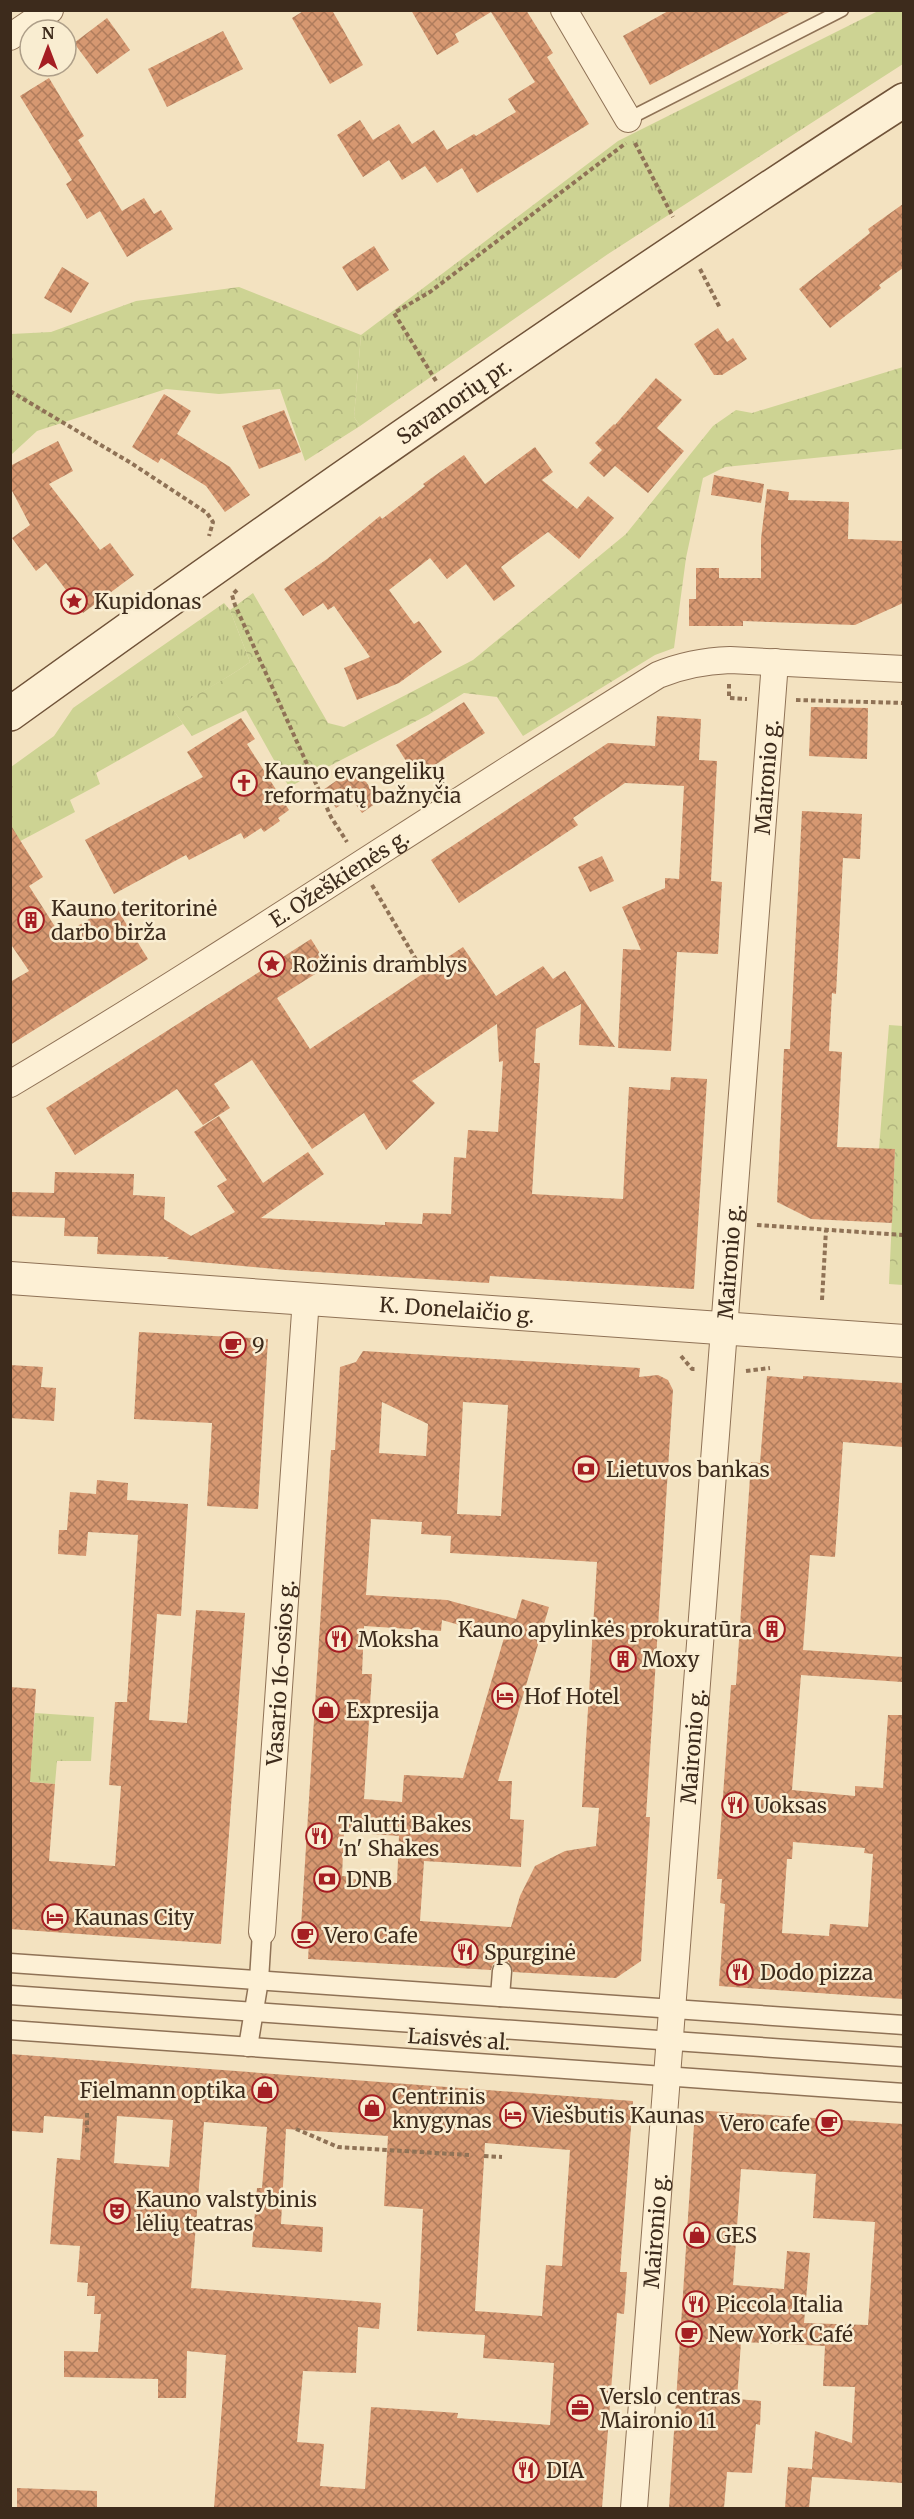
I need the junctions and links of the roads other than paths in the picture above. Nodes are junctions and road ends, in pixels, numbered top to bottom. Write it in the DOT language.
graph roads {
  1 [pos="50,10"];
  2 [pos="564,10"];
  3 [pos="842,10"];
  4 [pos="10,37"];
  5 [pos="903,100"];
  6 [pos="628,118"];
  7 [pos="775,662"];
  8 [pos="903,669"];
  9 [pos="10,714"];
  10 [pos="10,1084"];
  11 [pos="10,1278"];
  12 [pos="306,1298"];
  13 [pos="724,1328"];
  14 [pos="903,1341"];
  15 [pos="262,1932"];
  16 [pos="10,1963"];
  17 [pos="502,1971"];
  18 [pos="259,1980"];
  19 [pos="10,1995"];
  20 [pos="500,1997"];
  21 [pos="672,2009"];
  22 [pos="254,2012"];
  23 [pos="903,2025"];
  24 [pos="10,2030"];
  25 [pos="670,2041"];
  26 [pos="248,2047"];
  27 [pos="903,2058"];
  28 [pos="667,2076"];
  29 [pos="903,2093"];
  30 [pos="634,2508"];
  1 -- 4 [label="street"];
  2 -- 6 [label="street"];
  3 -- 6 [label="lane"];
  5 -- 9 [label="main road, Savanorių pr."];
  7 -- 8 [label="street, E. Ožeškienės g."];
  7 -- 10 [label="street, E. Ožeškienės g."];
  7 -- 13 [label="street, Maironio g."];
  11 -- 12 [label="street, K. Donelaičio g."];
  12 -- 13 [label="street, K. Donelaičio g."];
  12 -- 15 [label="street, Vasario 16-osios g."];
  13 -- 14 [label="street, K. Donelaičio g."];
  13 -- 21 [label="street, Maironio g."];
  15 -- 18 [label="street, Vasario 16-osios g."];
  16 -- 18 [label="street"];
  17 -- 20 [label="street"];
  18 -- 20 [label="street"];
  18 -- 22 [label="street, Vasario 16-osios g."];
  19 -- 22 [label="street, Laisvės al."];
  20 -- 21 [label="street"];
  21 -- 23 [label="street"];
  21 -- 25 [label="street, Maironio g."];
  22 -- 25 [label="street, Laisvės al."];
  22 -- 26 [label="street, Vasario 16-osios g."];
  24 -- 26 [label="street, Laisvės al."];
  25 -- 27 [label="street, Laisvės al."];
  25 -- 28 [label="street, Maironio g."];
  26 -- 28 [label="street, Laisvės al."];
  28 -- 29 [label="street, Laisvės al."];
  28 -- 30 [label="street, Maironio g."];
}
